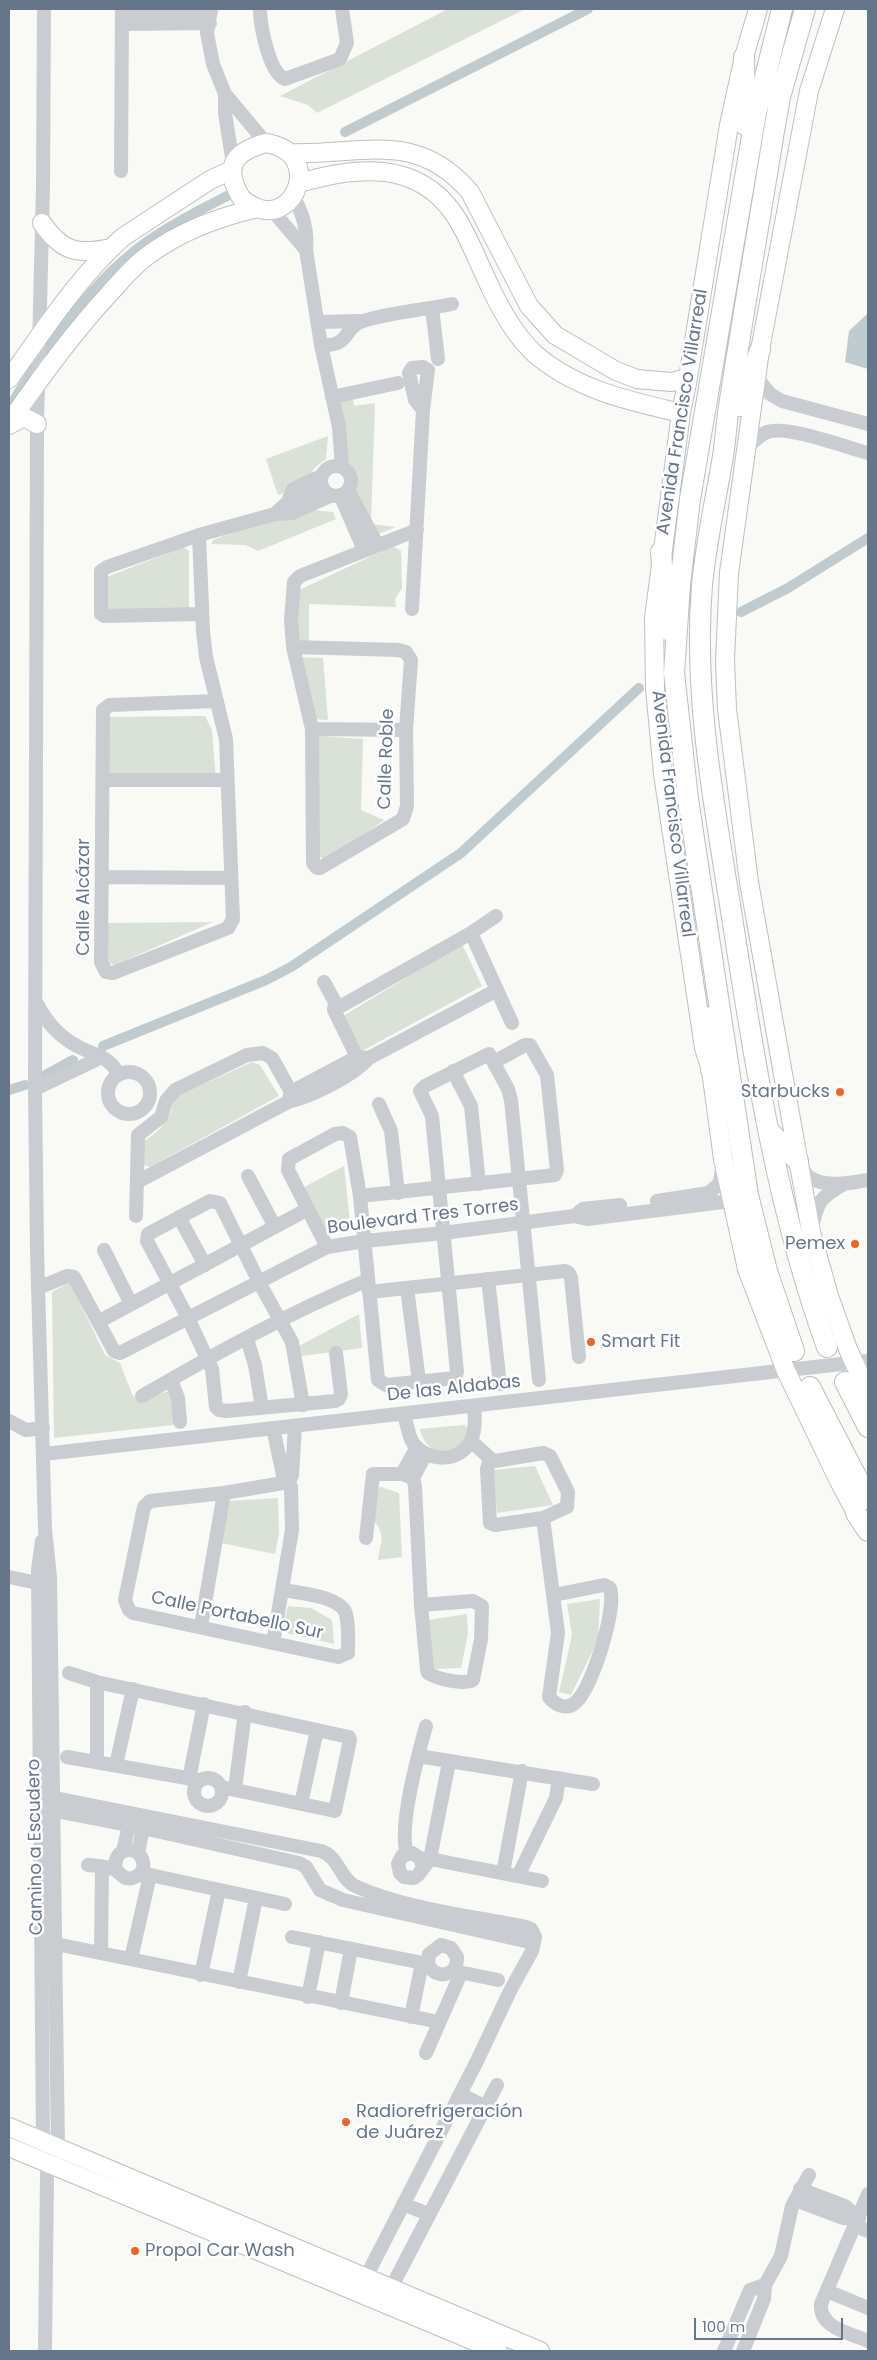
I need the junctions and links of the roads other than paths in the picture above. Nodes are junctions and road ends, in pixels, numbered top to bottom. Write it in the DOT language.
graph roads {
  1 [pos="44,9"];
  2 [pos="260,9"];
  3 [pos="342,9"];
  4 [pos="758,9"];
  5 [pos="782,9"];
  6 [pos="805,9"];
  7 [pos="834,9"];
  8 [pos="122,15"];
  9 [pos="206,17"];
  10 [pos="744,57"];
  11 [pos="225,94"];
  12 [pos="266,143"];
  13 [pos="289,153"];
  14 [pos="232,167"];
  15 [pos="121,171"];
  16 [pos="745,183"];
  17 [pos="296,190"];
  18 [pos="264,209"];
  19 [pos="42,223"];
  20 [pos="111,248"];
  21 [pos="306,250"];
  22 [pos="452,304"];
  23 [pos="432,308"];
  24 [pos="361,321"];
  25 [pos="318,322"];
  26 [pos="39,342"];
  27 [pos="321,345"];
  28 [pos="760,350"];
  29 [pos="438,359"];
  30 [pos="39,374"];
  31 [pos="9,378"];
  32 [pos="688,378"];
  33 [pos="757,378"];
  34 [pos="398,383"];
  35 [pos="332,397"];
  36 [pos="423,410"];
  37 [pos="681,413"];
  38 [pos="9,424"];
  39 [pos="37,424"];
  40 [pos="868,424"];
  41 [pos="746,449"];
  42 [pos="868,453"];
  43 [pos="722,460"];
  44 [pos="342,467"];
  45 [pos="333,489"];
  46 [pos="275,514"];
  47 [pos="417,530"];
  48 [pos="199,535"];
  49 [pos="371,547"];
  50 [pos="662,552"];
  51 [pos="412,609"];
  52 [pos="201,614"];
  53 [pos="293,647"];
  54 [pos="674,673"];
  55 [pos="217,701"];
  56 [pos="312,729"];
  57 [pos="406,730"];
  58 [pos="103,780"];
  59 [pos="227,780"];
  60 [pos="102,877"];
  61 [pos="231,878"];
  62 [pos="496,916"];
  63 [pos="705,917"];
  64 [pos="471,933"];
  65 [pos="324,982"];
  66 [pos="498,990"];
  67 [pos="37,1004"];
  68 [pos="334,1010"];
  69 [pos="512,1023"];
  70 [pos="102,1057"];
  71 [pos="363,1058"];
  72 [pos="494,1062"];
  73 [pos="711,1070"];
  74 [pos="453,1072"];
  75 [pos="118,1074"];
  76 [pos="35,1089"];
  77 [pos="289,1097"];
  78 [pos="149,1100"];
  79 [pos="164,1104"];
  80 [pos="379,1104"];
  81 [pos="140,1111"];
  82 [pos="148,1126"];
  83 [pos="768,1130"];
  84 [pos="723,1159"];
  85 [pos="798,1161"];
  86 [pos="248,1176"];
  87 [pos="519,1180"];
  88 [pos="868,1180"];
  89 [pos="137,1182"];
  90 [pos="479,1184"];
  91 [pos="844,1184"];
  92 [pos="439,1188"];
  93 [pos="398,1192"];
  94 [pos="360,1196"];
  95 [pos="731,1201"];
  96 [pos="672,1204"];
  97 [pos="308,1209"];
  98 [pos="136,1216"];
  99 [pos="179,1217"];
  100 [pos="523,1223"];
  101 [pos="275,1227"];
  102 [pos="811,1232"];
  103 [pos="443,1233"];
  104 [pos="365,1240"];
  105 [pos="241,1245"];
  106 [pos="327,1247"];
  107 [pos="104,1250"];
  108 [pos="205,1265"];
  109 [pos="529,1275"];
  110 [pos="488,1280"];
  111 [pos="259,1282"];
  112 [pos="170,1283"];
  113 [pos="449,1284"];
  114 [pos="369,1286"];
  115 [pos="38,1288"];
  116 [pos="407,1288"];
  117 [pos="131,1304"];
  118 [pos="188,1318"];
  119 [pos="281,1320"];
  120 [pos="98,1322"];
  121 [pos="247,1339"];
  122 [pos="828,1347"];
  123 [pos="794,1351"];
  124 [pos="336,1353"];
  125 [pos="207,1358"];
  126 [pos="580,1358"];
  127 [pos="861,1362"];
  128 [pos="786,1370"];
  129 [pos="171,1380"];
  130 [pos="540,1380"];
  131 [pos="419,1382"];
  132 [pos="845,1382"];
  133 [pos="500,1384"];
  134 [pos="810,1387"];
  135 [pos="868,1393"];
  136 [pos="142,1396"];
  137 [pos="303,1405"];
  138 [pos="474,1406"];
  139 [pos="262,1408"];
  140 [pos="404,1414"];
  141 [pos="9,1421"];
  142 [pos="180,1422"];
  143 [pos="294,1426"];
  144 [pos="868,1427"];
  145 [pos="43,1428"];
  146 [pos="273,1428"];
  147 [pos="468,1444"];
  148 [pos="421,1451"];
  149 [pos="44,1454"];
  150 [pos="493,1462"];
  151 [pos="407,1476"];
  152 [pos="289,1482"];
  153 [pos="224,1492"];
  154 [pos="862,1506"];
  155 [pos="543,1518"];
  156 [pos="868,1531"];
  157 [pos="868,1536"];
  158 [pos="366,1538"];
  159 [pos="9,1578"];
  160 [pos="44,1584"];
  161 [pos="283,1590"];
  162 [pos="554,1595"];
  163 [pos="421,1605"];
  164 [pos="201,1626"];
  165 [pos="273,1643"];
  166 [pos="69,1673"];
  167 [pos="97,1682"];
  168 [pos="133,1689"];
  169 [pos="204,1704"];
  170 [pos="245,1712"];
  171 [pos="426,1726"];
  172 [pos="317,1730"];
  173 [pos="418,1756"];
  174 [pos="67,1757"];
  175 [pos="97,1762"];
  176 [pos="449,1762"];
  177 [pos="116,1765"];
  178 [pos="522,1771"];
  179 [pos="559,1778"];
  180 [pos="194,1780"];
  181 [pos="593,1784"];
  182 [pos="228,1788"];
  183 [pos="45,1799"];
  184 [pos="301,1804"];
  185 [pos="204,1805"];
  186 [pos="54,1810"];
  187 [pos="137,1823"];
  188 [pos="198,1834"];
  189 [pos="123,1851"];
  190 [pos="313,1851"];
  191 [pos="138,1852"];
  192 [pos="407,1853"];
  193 [pos="306,1867"];
  194 [pos="417,1869"];
  195 [pos="116,1870"];
  196 [pos="503,1873"];
  197 [pos="146,1874"];
  198 [pos="518,1876"];
  199 [pos="542,1881"];
  200 [pos="351,1884"];
  201 [pos="219,1890"];
  202 [pos="256,1898"];
  203 [pos="343,1900"];
  204 [pos="395,1900"];
  205 [pos="285,1904"];
  206 [pos="408,1909"];
  207 [pos="452,1924"];
  208 [pos="292,1936"];
  209 [pos="535,1937"];
  210 [pos="319,1942"];
  211 [pos="56,1944"];
  212 [pos="446,1947"];
  213 [pos="351,1949"];
  214 [pos="101,1953"];
  215 [pos="131,1958"];
  216 [pos="425,1964"];
  217 [pos="457,1972"];
  218 [pos="201,1975"];
  219 [pos="498,1980"];
  220 [pos="238,1982"];
  221 [pos="308,1997"];
  222 [pos="341,2003"];
  223 [pos="411,2017"];
  224 [pos="439,2022"];
  225 [pos="426,2053"];
  226 [pos="497,2085"];
  227 [pos="460,2094"];
  228 [pos="484,2106"];
  229 [pos="9,2127"];
  230 [pos="51,2145"];
  231 [pos="9,2147"];
  232 [pos="50,2164"];
  233 [pos="809,2175"];
  234 [pos="868,2194"];
  235 [pos="798,2195"];
  236 [pos="403,2204"];
  237 [pos="428,2214"];
  238 [pos="861,2225"];
  239 [pos="365,2279"];
  240 [pos="765,2285"];
  241 [pos="390,2290"];
  242 [pos="827,2291"];
  243 [pos="868,2308"];
  244 [pos="868,2341"];
  245 [pos="45,2351"];
  246 [pos="498,2351"];
  247 [pos="540,2351"];
  248 [pos="724,2351"];
  249 [pos="743,2351"];
  1 -- 19 [label="street, Camino a Escudero"];
  2 -- 3 [label="street"];
  4 -- 10 [label="main road, Avenida Francisco Villarreal"];
  5 -- 16 [label="highway, Avenida Francisco Villarreal"];
  6 -- 43 [label="highway"];
  7 -- 28 [label="main road"];
  8 -- 9 [label="street"];
  8 -- 15 [label="street"];
  9 -- 11 [label="street"];
  10 -- 16 [label="highway"];
  10 -- 32 [label="main road, Avenida Francisco Villarreal"];
  11 -- 12 [label="street"];
  11 -- 14 [label="street"];
  12 -- 13 [label="main road"];
  12 -- 14 [label="main road"];
  13 -- 17 [label="main road"];
  13 -- 32 [label="main road"];
  14 -- 18 [label="main road"];
  14 -- 20 [label="main road"];
  16 -- 54 [label="highway, Avenida Francisco Villarreal"];
  17 -- 18 [label="main road"];
  17 -- 21 [label="street"];
  17 -- 37 [label="main road"];
  18 -- 21 [label="street"];
  18 -- 30 [label="main road"];
  19 -- 20 [label="main road"];
  19 -- 26 [label="street, Camino a Escudero"];
  20 -- 26 [label="main road"];
  21 -- 25 [label="street"];
  22 -- 23 [label="street"];
  23 -- 24 [label="street"];
  23 -- 29 [label="street"];
  24 -- 25 [label="street"];
  24 -- 27 [label="street"];
  25 -- 27 [label="street"];
  26 -- 30 [label="street, Camino a Escudero"];
  26 -- 31 [label="main road"];
  27 -- 35 [label="street"];
  28 -- 33 [label="main road"];
  28 -- 43 [label="highway"];
  30 -- 38 [label="main road"];
  30 -- 39 [label="street, Camino a Escudero"];
  32 -- 37 [label="main road, Avenida Francisco Villarreal"];
  33 -- 40 [label="street"];
  33 -- 41 [label="main road"];
  34 -- 35 [label="street"];
  35 -- 44 [label="street"];
  36 -- 47 [label="street"];
  37 -- 50 [label="main road, Avenida Francisco Villarreal"];
  38 -- 39 [label="main road"];
  39 -- 67 [label="street, Camino a Escudero"];
  41 -- 42 [label="street"];
  41 -- 85 [label="main road"];
  43 -- 83 [label="highway"];
  44 -- 45 [label="street"];
  44 -- 45 [label="street"];
  45 -- 46 [label="street"];
  45 -- 46 [label="street"];
  45 -- 49 [label="street"];
  46 -- 48 [label="street"];
  47 -- 49 [label="street"];
  47 -- 51 [label="street"];
  48 -- 52 [label="street, Calle Alcázar"];
  48 -- 52 [label="street"];
  49 -- 53 [label="street"];
  50 -- 54 [label="highway"];
  50 -- 73 [label="main road, Avenida Francisco Villarreal"];
  52 -- 55 [label="street, Calle Alcázar"];
  53 -- 56 [label="street"];
  53 -- 57 [label="street, Calle Roble"];
  54 -- 63 [label="highway, Avenida Francisco Villarreal"];
  55 -- 58 [label="street, Calle Alcázar"];
  55 -- 59 [label="street, Calle Alcázar"];
  56 -- 57 [label="street"];
  56 -- 57 [label="street, Calle Roble"];
  58 -- 59 [label="street"];
  58 -- 60 [label="street, Calle Alcázar"];
  59 -- 61 [label="street, Calle Alcázar"];
  60 -- 61 [label="street"];
  60 -- 61 [label="street, Calle Alcázar"];
  62 -- 64 [label="street"];
  63 -- 73 [label="highway"];
  63 -- 123 [label="highway, Avenida Francisco Villarreal"];
  64 -- 66 [label="street"];
  64 -- 68 [label="street"];
  65 -- 68 [label="street"];
  66 -- 69 [label="street"];
  66 -- 71 [label="street"];
  67 -- 70 [label="street"];
  67 -- 76 [label="street, Camino a Escudero"];
  68 -- 71 [label="street"];
  70 -- 75 [label="street"];
  70 -- 76 [label="street"];
  71 -- 77 [label="street"];
  72 -- 74 [label="street"];
  72 -- 87 [label="street"];
  72 -- 87 [label="street"];
  73 -- 84 [label="main road, Avenida Francisco Villarreal"];
  74 -- 90 [label="street"];
  74 -- 92 [label="street"];
  75 -- 78 [label="street"];
  75 -- 81 [label="street"];
  76 -- 115 [label="street, Camino a Escudero"];
  77 -- 79 [label="street"];
  77 -- 89 [label="street"];
  78 -- 79 [label="street"];
  78 -- 81 [label="street"];
  79 -- 82 [label="street"];
  80 -- 93 [label="street"];
  81 -- 82 [label="street"];
  82 -- 89 [label="street"];
  83 -- 85 [label="highway"];
  83 -- 122 [label="highway"];
  84 -- 95 [label="main road, Avenida Francisco Villarreal"];
  84 -- 96 [label="street"];
  85 -- 91 [label="street"];
  85 -- 102 [label="main road"];
  86 -- 101 [label="street"];
  87 -- 90 [label="street"];
  87 -- 100 [label="street"];
  88 -- 91 [label="street"];
  89 -- 98 [label="street"];
  90 -- 92 [label="street"];
  91 -- 102 [label="street"];
  92 -- 93 [label="street"];
  92 -- 103 [label="street"];
  93 -- 94 [label="street"];
  94 -- 97 [label="street"];
  94 -- 104 [label="street"];
  95 -- 96 [label="street, Boulevard Tres Torres"];
  95 -- 128 [label="main road, Avenida Francisco Villarreal"];
  96 -- 100 [label="street, Boulevard Tres Torres"];
  97 -- 101 [label="street"];
  97 -- 106 [label="street"];
  99 -- 105 [label="street"];
  99 -- 108 [label="street"];
  99 -- 112 [label="street"];
  100 -- 103 [label="street, Boulevard Tres Torres"];
  100 -- 109 [label="street"];
  101 -- 105 [label="street"];
  102 -- 127 [label="main road"];
  103 -- 104 [label="street, Boulevard Tres Torres"];
  103 -- 113 [label="street"];
  104 -- 106 [label="street, Boulevard Tres Torres"];
  104 -- 114 [label="street"];
  105 -- 108 [label="street"];
  105 -- 111 [label="street"];
  106 -- 111 [label="street, Boulevard Tres Torres"];
  107 -- 117 [label="street"];
  108 -- 112 [label="street"];
  109 -- 110 [label="street"];
  109 -- 126 [label="street"];
  109 -- 130 [label="street"];
  110 -- 113 [label="street"];
  110 -- 133 [label="street"];
  111 -- 118 [label="street, Boulevard Tres Torres"];
  111 -- 119 [label="street"];
  112 -- 117 [label="street"];
  112 -- 118 [label="street"];
  113 -- 116 [label="street"];
  113 -- 131 [label="street"];
  114 -- 116 [label="street"];
  114 -- 119 [label="street"];
  114 -- 131 [label="street"];
  115 -- 120 [label="street"];
  115 -- 145 [label="street, Camino a Escudero"];
  116 -- 131 [label="street"];
  117 -- 120 [label="street"];
  118 -- 120 [label="street, Boulevard Tres Torres"];
  118 -- 125 [label="street"];
  119 -- 121 [label="street"];
  119 -- 137 [label="street"];
  121 -- 125 [label="street"];
  121 -- 139 [label="street"];
  124 -- 137 [label="street"];
  125 -- 129 [label="street"];
  125 -- 139 [label="street"];
  127 -- 128 [label="street, De las Aldabas"];
  127 -- 135 [label="main road"];
  128 -- 138 [label="street, De las Aldabas"];
  128 -- 154 [label="main road, Avenida Francisco Villarreal"];
  129 -- 136 [label="street"];
  129 -- 142 [label="street"];
  132 -- 144 [label="highway"];
  134 -- 154 [label="highway, Avenida Francisco Villarreal"];
  137 -- 139 [label="street"];
  138 -- 140 [label="street, De las Aldabas"];
  138 -- 147 [label="street"];
  140 -- 143 [label="street, De las Aldabas"];
  140 -- 148 [label="street"];
  141 -- 145 [label="street"];
  143 -- 146 [label="street, De las Aldabas"];
  143 -- 152 [label="street"];
  145 -- 149 [label="street, Camino a Escudero"];
  146 -- 149 [label="street, De las Aldabas"];
  146 -- 152 [label="street"];
  147 -- 148 [label="street"];
  147 -- 150 [label="street"];
  148 -- 151 [label="street"];
  149 -- 160 [label="street, Camino a Escudero"];
  150 -- 155 [label="street"];
  150 -- 155 [label="street"];
  151 -- 158 [label="street"];
  151 -- 163 [label="street"];
  152 -- 153 [label="street"];
  152 -- 161 [label="street"];
  153 -- 164 [label="street"];
  153 -- 164 [label="street, Calle Portabello Sur"];
  154 -- 156 [label="highway"];
  154 -- 157 [label="main road, Avenida Francisco Villarreal"];
  155 -- 162 [label="street"];
  159 -- 160 [label="street"];
  160 -- 183 [label="street, Camino a Escudero"];
  161 -- 165 [label="street"];
  161 -- 165 [label="street, Calle Portabello Sur"];
  162 -- 162 [label="street"];
  163 -- 163 [label="street"];
  164 -- 165 [label="street, Calle Portabello Sur"];
  166 -- 167 [label="street"];
  167 -- 168 [label="street"];
  167 -- 175 [label="street"];
  168 -- 169 [label="street"];
  168 -- 177 [label="street"];
  169 -- 170 [label="street"];
  169 -- 180 [label="street"];
  170 -- 172 [label="street"];
  170 -- 182 [label="street"];
  171 -- 173 [label="street"];
  172 -- 184 [label="street"];
  172 -- 184 [label="street"];
  173 -- 176 [label="street"];
  173 -- 192 [label="street"];
  174 -- 175 [label="street"];
  175 -- 177 [label="street"];
  176 -- 178 [label="street"];
  176 -- 194 [label="street"];
  177 -- 180 [label="street"];
  178 -- 179 [label="street"];
  178 -- 196 [label="street"];
  179 -- 181 [label="street"];
  179 -- 198 [label="street"];
  180 -- 182 [label="street"];
  180 -- 185 [label="street"];
  182 -- 184 [label="street"];
  182 -- 185 [label="street"];
  183 -- 186 [label="street"];
  183 -- 187 [label="street"];
  183 -- 230 [label="street, Camino a Escudero"];
  185 -- 188 [label="street"];
  186 -- 187 [label="street"];
  186 -- 211 [label="street, Camino a Escudero"];
  187 -- 188 [label="street"];
  187 -- 189 [label="street"];
  187 -- 191 [label="street"];
  188 -- 190 [label="street"];
  188 -- 193 [label="street"];
  189 -- 191 [label="street"];
  189 -- 195 [label="street"];
  190 -- 193 [label="street"];
  190 -- 200 [label="street"];
  191 -- 197 [label="street"];
  192 -- 194 [label="street"];
  192 -- 194 [label="street"];
  193 -- 203 [label="street"];
  194 -- 196 [label="street"];
  194 -- 204 [label="street"];
  194 -- 206 [label="street"];
  195 -- 197 [label="street"];
  195 -- 214 [label="street"];
  196 -- 198 [label="street"];
  197 -- 201 [label="street"];
  197 -- 215 [label="street"];
  198 -- 199 [label="street"];
  200 -- 203 [label="street"];
  200 -- 204 [label="street"];
  201 -- 202 [label="street"];
  201 -- 218 [label="street"];
  202 -- 205 [label="street"];
  202 -- 220 [label="street"];
  203 -- 206 [label="street"];
  204 -- 206 [label="street"];
  206 -- 207 [label="street"];
  206 -- 209 [label="street"];
  207 -- 209 [label="street"];
  207 -- 212 [label="street"];
  208 -- 210 [label="street"];
  209 -- 227 [label="street"];
  210 -- 213 [label="street"];
  210 -- 221 [label="street"];
  211 -- 214 [label="street"];
  211 -- 230 [label="street, Camino a Escudero"];
  212 -- 216 [label="street"];
  212 -- 217 [label="street"];
  213 -- 216 [label="street"];
  213 -- 222 [label="street"];
  214 -- 215 [label="street"];
  215 -- 218 [label="street"];
  216 -- 217 [label="street"];
  216 -- 223 [label="street"];
  217 -- 219 [label="street"];
  217 -- 224 [label="street"];
  218 -- 220 [label="street"];
  220 -- 221 [label="street"];
  221 -- 222 [label="street"];
  222 -- 223 [label="street"];
  223 -- 224 [label="street"];
  224 -- 225 [label="street"];
  226 -- 228 [label="street"];
  227 -- 228 [label="street"];
  227 -- 236 [label="street"];
  228 -- 237 [label="street"];
  229 -- 230 [label="main road"];
  230 -- 232 [label="street, Camino a Escudero"];
  230 -- 239 [label="main road"];
  231 -- 232 [label="main road"];
  232 -- 245 [label="street, Camino a Escudero"];
  232 -- 246 [label="main road"];
  233 -- 235 [label="street"];
  234 -- 238 [label="street"];
  235 -- 238 [label="street"];
  235 -- 240 [label="street"];
  236 -- 237 [label="street"];
  236 -- 239 [label="street"];
  237 -- 241 [label="street"];
  238 -- 242 [label="street"];
  239 -- 241 [label="main road"];
  240 -- 248 [label="street"];
  240 -- 249 [label="street"];
  241 -- 247 [label="main road"];
  242 -- 243 [label="street"];
  242 -- 244 [label="street"];
}
